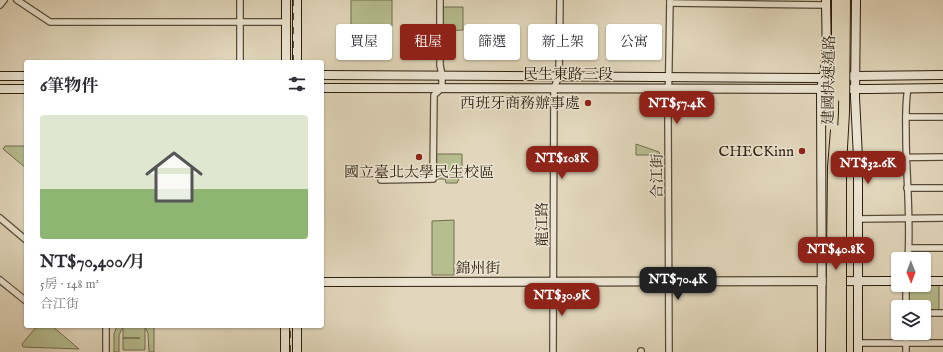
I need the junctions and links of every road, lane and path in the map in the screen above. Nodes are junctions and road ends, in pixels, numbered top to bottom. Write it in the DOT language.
graph roads {
  1 [pos="4,0"];
  2 [pos="18,0"];
  3 [pos="240,0"];
  4 [pos="286,0"];
  5 [pos="297,0"];
  6 [pos="440,0"];
  7 [pos="560,0"];
  8 [pos="837,0"];
  9 [pos="845,0"];
  10 [pos="856,0"];
  11 [pos="670,1"];
  12 [pos="826,2"];
  13 [pos="0,5"];
  14 [pos="240,22"];
  15 [pos="286,22"];
  16 [pos="240,60"];
  17 [pos="286,60"];
  18 [pos="297,60"];
  19 [pos="324,75"];
  20 [pos="0,76"];
  21 [pos="24,76"];
  22 [pos="442,76"];
  23 [pos="559,76"];
  24 [pos="856,76"];
  25 [pos="943,76"];
  26 [pos="670,77"];
  27 [pos="824,78"];
  28 [pos="324,88"];
  29 [pos="442,88"];
  30 [pos="554,88"];
  31 [pos="668,88"];
  32 [pos="821,88"];
  33 [pos="908,88"];
  34 [pos="943,88"];
  35 [pos="0,89"];
  36 [pos="24,89"];
  37 [pos="856,89"];
  38 [pos="840,112"];
  39 [pos="906,117"];
  40 [pos="943,117"];
  41 [pos="906,157"];
  42 [pos="943,157"];
  43 [pos="858,158"];
  44 [pos="381,180"];
  45 [pos="907,188"];
  46 [pos="943,188"];
  47 [pos="0,218"];
  48 [pos="908,218"];
  49 [pos="943,218"];
  50 [pos="858,219"];
  51 [pos="24,238"];
  52 [pos="909,248"];
  53 [pos="943,248"];
  54 [pos="909,252"];
  55 [pos="0,280"];
  56 [pos="822,281"];
  57 [pos="858,281"];
  58 [pos="891,281"];
  59 [pos="931,281"];
  60 [pos="943,281"];
  61 [pos="324,282"];
  62 [pos="553,282"];
  63 [pos="669,282"];
  64 [pos="24,299"];
  65 [pos="931,313"];
  66 [pos="943,313"];
  67 [pos="106,328"];
  68 [pos="285,328"];
  69 [pos="297,328"];
  70 [pos="906,340"];
  71 [pos="858,343"];
  72 [pos="943,343"];
  73 [pos="906,344"];
  74 [pos="106,352"];
  75 [pos="285,352"];
  76 [pos="297,352"];
  77 [pos="553,352"];
  78 [pos="670,352"];
  79 [pos="822,352"];
  80 [pos="831,352"];
  81 [pos="836,352"];
  82 [pos="841,352"];
  83 [pos="848,352"];
  84 [pos="858,352"];
  85 [pos="906,352"];
  1 -- 13 [label="street"];
  2 -- 14 [label="street"];
  3 -- 14 [label="street"];
  4 -- 15 [label="street"];
  5 -- 18 [label="street"];
  6 -- 22 [label="street"];
  7 -- 23 [label="street, 龍江路"];
  8 -- 38 [label="highway, 建國快速道路, bridge"];
  9 -- 38 [label="highway, 建國快速道路, bridge"];
  10 -- 24 [label="street"];
  11 -- 12 [label="street"];
  11 -- 26 [label="street, 合江街"];
  12 -- 27 [label="street"];
  14 -- 15 [label="street"];
  14 -- 16 [label="street"];
  15 -- 17 [label="street"];
  19 -- 22 [label="street, 民生東路三段"];
  20 -- 21 [label="street"];
  22 -- 23 [label="street, 民生東路三段"];
  22 -- 29 [label="street"];
  23 -- 26 [label="street, 民生東路三段"];
  23 -- 30 [label="street, 龍江路"];
  24 -- 25 [label="street, 民生東路三段"];
  24 -- 27 [label="street, 民生東路三段"];
  24 -- 37 [label="street"];
  26 -- 27 [label="street, 民生東路三段"];
  26 -- 31 [label="street, 合江街"];
  27 -- 32 [label="street"];
  28 -- 29 [label="street, 民生東路三段"];
  29 -- 30 [label="street, 民生東路三段"];
  29 -- 44 [label="street"];
  30 -- 31 [label="street, 民生東路三段"];
  30 -- 62 [label="street, 龍江路"];
  31 -- 32 [label="street, 民生東路三段"];
  31 -- 63 [label="street, 合江街"];
  32 -- 37 [label="street, 民生東路三段"];
  32 -- 56 [label="street"];
  33 -- 34 [label="street, 民生東路三段"];
  33 -- 37 [label="street, 民生東路三段"];
  33 -- 39 [label="street"];
  35 -- 36 [label="street"];
  37 -- 43 [label="street"];
  38 -- 80 [label="highway, bridge"];
  38 -- 81 [label="highway, 建國快速道路, bridge"];
  38 -- 82 [label="highway, 建國快速道路, bridge"];
  38 -- 83 [label="highway, bridge"];
  39 -- 40 [label="street"];
  39 -- 41 [label="street"];
  41 -- 42 [label="street"];
  41 -- 43 [label="street"];
  41 -- 45 [label="street"];
  43 -- 50 [label="street"];
  45 -- 46 [label="street"];
  45 -- 48 [label="street"];
  47 -- 51 [label="street"];
  48 -- 49 [label="street"];
  48 -- 50 [label="street"];
  48 -- 52 [label="street"];
  50 -- 57 [label="street"];
  52 -- 53 [label="street"];
  52 -- 54 [label="street"];
  55 -- 64 [label="street"];
  56 -- 57 [label="street, 錦州街"];
  56 -- 63 [label="street, 錦州街"];
  56 -- 79 [label="street"];
  57 -- 58 [label="street, 錦州街"];
  57 -- 71 [label="street"];
  59 -- 60 [label="street"];
  61 -- 62 [label="street, 錦州街"];
  62 -- 63 [label="street, 錦州街"];
  62 -- 77 [label="street, 龍江路"];
  63 -- 78 [label="street, 合江街"];
  65 -- 66 [label="street"];
  67 -- 74 [label="street"];
  68 -- 75 [label="street"];
  69 -- 76 [label="street"];
  70 -- 73 [label="street"];
  71 -- 73 [label="street"];
  71 -- 84 [label="street"];
  72 -- 73 [label="street"];
  73 -- 85 [label="street"];
}
